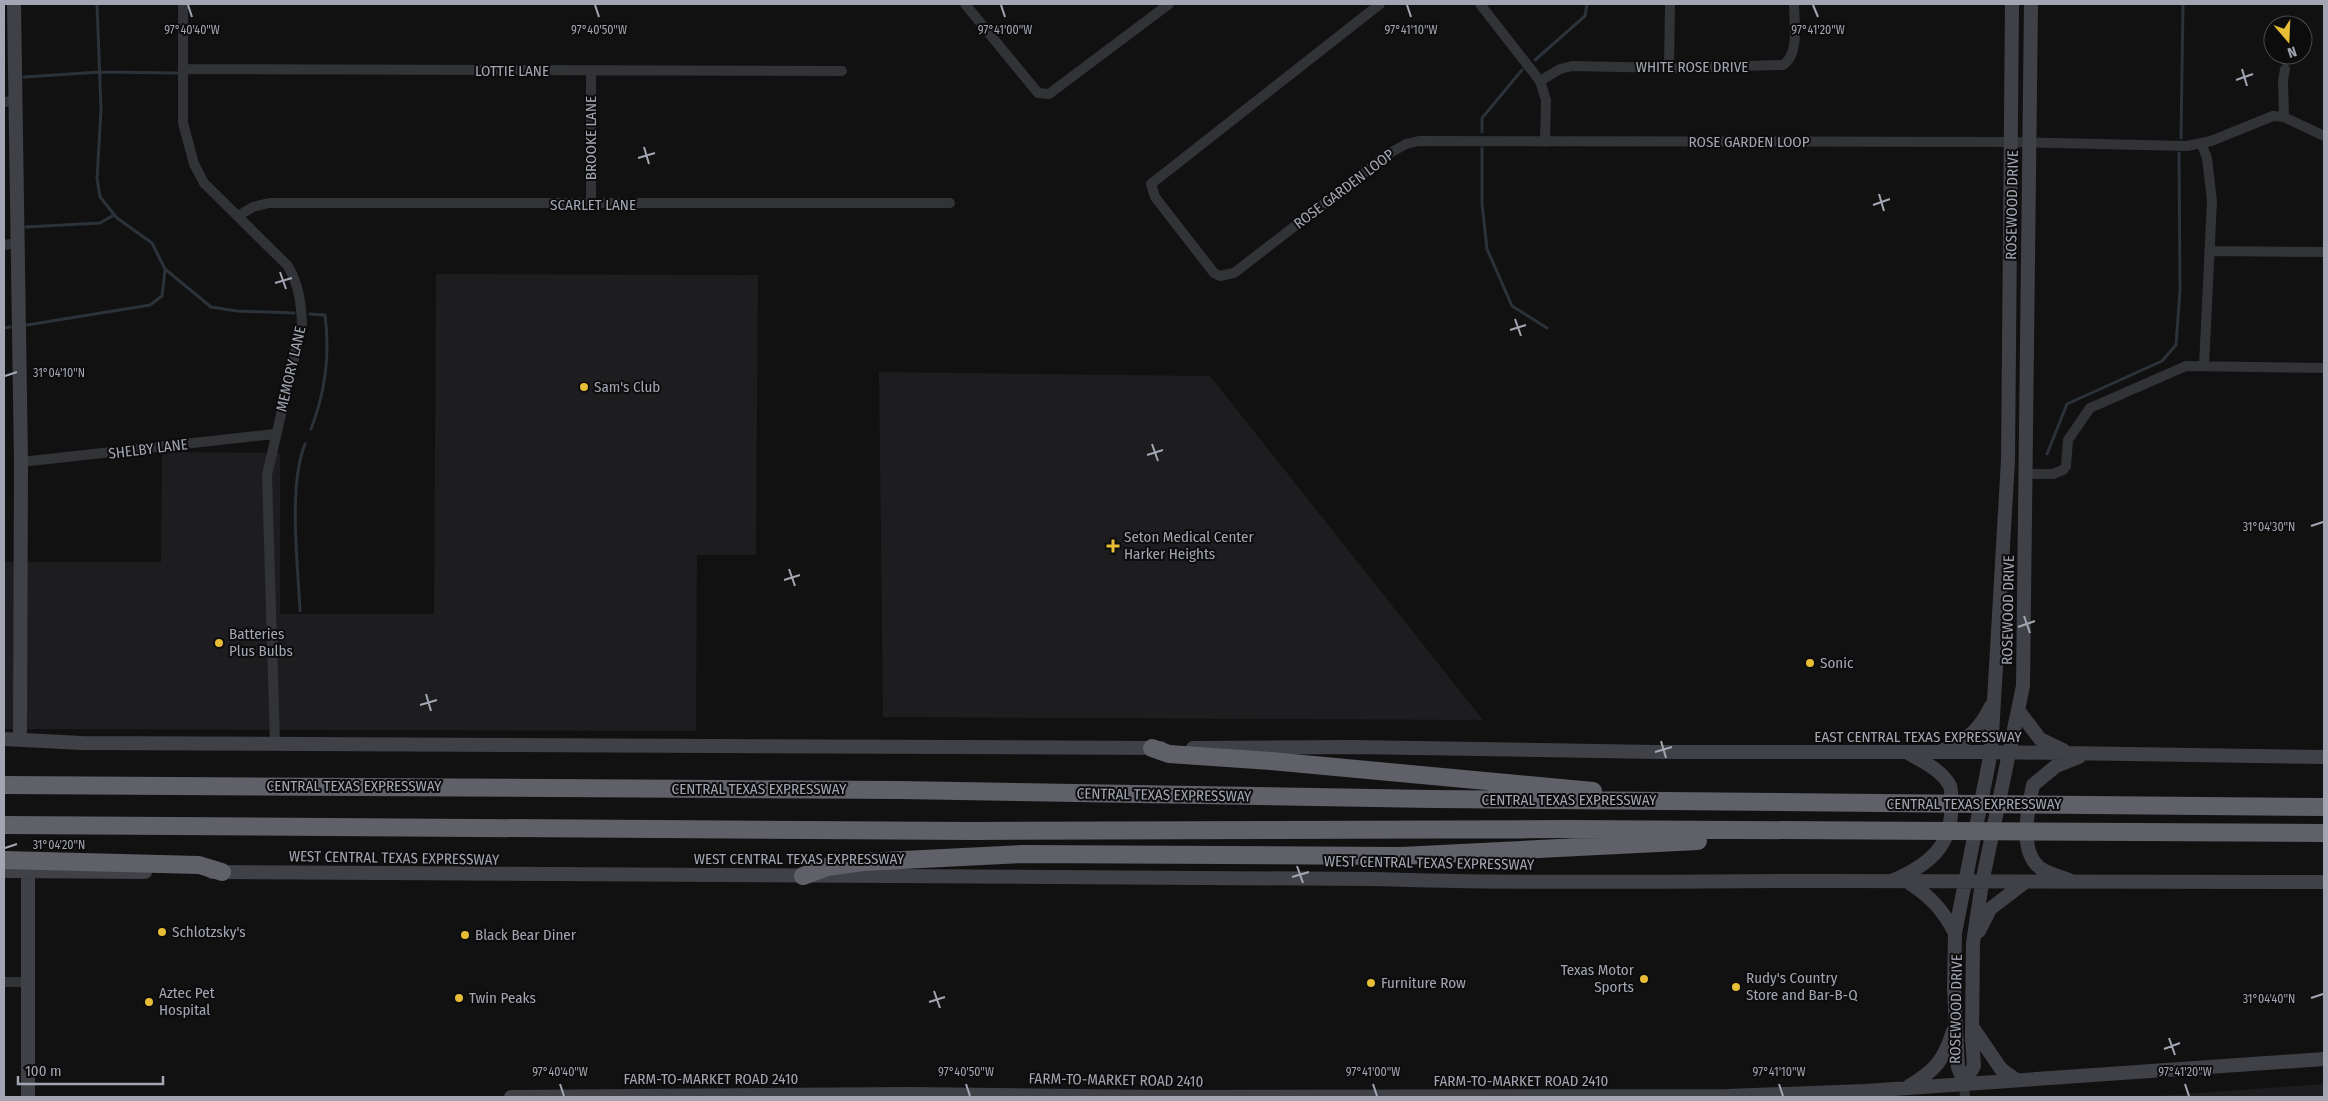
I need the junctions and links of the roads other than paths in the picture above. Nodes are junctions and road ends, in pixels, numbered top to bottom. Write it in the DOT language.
graph roads {
  1 [pos="14,4"];
  2 [pos="183,4"];
  3 [pos="965,4"];
  4 [pos="1169,4"];
  5 [pos="1380,4"];
  6 [pos="1480,4"];
  7 [pos="1670,4"];
  8 [pos="1794,4"];
  9 [pos="2012,4"];
  10 [pos="2031,4"];
  11 [pos="1669,68"];
  12 [pos="183,69"];
  13 [pos="2285,69"];
  14 [pos="591,71"];
  15 [pos="842,71"];
  16 [pos="1540,81"];
  17 [pos="9,101"];
  18 [pos="2284,117"];
  19 [pos="2324,136"];
  20 [pos="1545,142"];
  21 [pos="2010,142"];
  22 [pos="2029,142"];
  23 [pos="2201,143"];
  24 [pos="950,203"];
  25 [pos="591,205"];
  26 [pos="238,216"];
  27 [pos="11,244"];
  28 [pos="2209,251"];
  29 [pos="2324,252"];
  30 [pos="2204,366"];
  31 [pos="2324,368"];
  32 [pos="275,434"];
  33 [pos="21,462"];
  34 [pos="2026,474"];
  35 [pos="1994,698"];
  36 [pos="2018,710"];
  37 [pos="4,738"];
  38 [pos="20,740"];
  39 [pos="275,744"];
  40 [pos="1152,748"];
  41 [pos="1907,752"];
  42 [pos="1935,752"];
  43 [pos="1992,752"];
  44 [pos="2010,753"];
  45 [pos="2080,754"];
  46 [pos="2324,757"];
  47 [pos="4,785"];
  48 [pos="1629,800"];
  49 [pos="2324,807"];
  50 [pos="4,825"];
  51 [pos="1745,830"];
  52 [pos="2324,833"];
  53 [pos="4,860"];
  54 [pos="4,871"];
  55 [pos="28,871"];
  56 [pos="222,872"];
  57 [pos="803,876"];
  58 [pos="1891,881"];
  59 [pos="1907,882"];
  60 [pos="1965,882"];
  61 [pos="2324,882"];
  62 [pos="1982,883"];
  63 [pos="2024,883"];
  64 [pos="2077,883"];
  65 [pos="1955,933"];
  66 [pos="1973,943"];
  67 [pos="4,982"];
  68 [pos="27,982"];
  69 [pos="1956,1023"];
  70 [pos="1972,1028"];
  71 [pos="2324,1059"];
  72 [pos="2016,1080"];
  73 [pos="1907,1088"];
  74 [pos="1965,1090"];
  75 [pos="910,1096"];
  76 [pos="28,1097"];
  77 [pos="511,1097"];
  78 [pos="620,1097"];
  79 [pos="1158,1097"];
  80 [pos="1182,1097"];
  81 [pos="1632,1097"];
  1 -- 17 [label="main road"];
  2 -- 12 [label="street, MEMORY LANE"];
  3 -- 4 [label="street"];
  5 -- 20 [label="street, ROSE GARDEN LOOP"];
  6 -- 16 [label="street"];
  7 -- 11 [label="street"];
  8 -- 11 [label="street, WHITE ROSE DRIVE"];
  9 -- 21 [label="main road, ROSEWOOD DRIVE"];
  10 -- 22 [label="main road, ROSEWOOD DRIVE"];
  11 -- 16 [label="street, WHITE ROSE DRIVE"];
  12 -- 14 [label="street, LOTTIE LANE"];
  12 -- 26 [label="street, MEMORY LANE"];
  13 -- 18 [label="street"];
  14 -- 15 [label="street, LOTTIE LANE"];
  14 -- 25 [label="street, BROOKE LANE"];
  16 -- 20 [label="street"];
  17 -- 27 [label="main road"];
  18 -- 19 [label="street"];
  18 -- 23 [label="street, ROSE GARDEN LOOP"];
  20 -- 21 [label="street, ROSE GARDEN LOOP"];
  21 -- 22 [label="street, ROSE GARDEN LOOP"];
  21 -- 35 [label="main road, ROSEWOOD DRIVE"];
  22 -- 23 [label="street, ROSE GARDEN LOOP"];
  22 -- 34 [label="main road, ROSEWOOD DRIVE"];
  23 -- 28 [label="street"];
  24 -- 25 [label="street, SCARLET LANE"];
  25 -- 26 [label="street, SCARLET LANE"];
  26 -- 32 [label="street, MEMORY LANE"];
  27 -- 33 [label="main road"];
  28 -- 29 [label="street"];
  28 -- 30 [label="street"];
  30 -- 31 [label="street"];
  30 -- 34 [label="street"];
  32 -- 33 [label="street, SHELBY LANE"];
  32 -- 39 [label="street, MEMORY LANE"];
  33 -- 38 [label="main road"];
  34 -- 36 [label="main road, ROSEWOOD DRIVE"];
  35 -- 42 [label="main road"];
  35 -- 43 [label="main road, ROSEWOOD DRIVE"];
  36 -- 44 [label="main road, ROSEWOOD DRIVE"];
  36 -- 45 [label="main road"];
  37 -- 38 [label="main road"];
  38 -- 39 [label="main road"];
  39 -- 40 [label="main road"];
  40 -- 41 [label="main road, EAST CENTRAL TEXAS EXPRESSWAY"];
  40 -- 48 [label="highway"];
  41 -- 42 [label="main road, EAST CENTRAL TEXAS EXPRESSWAY"];
  41 -- 58 [label="main road"];
  42 -- 43 [label="main road, EAST CENTRAL TEXAS EXPRESSWAY"];
  43 -- 44 [label="main road, EAST CENTRAL TEXAS EXPRESSWAY"];
  43 -- 60 [label="main road, ROSEWOOD DRIVE"];
  44 -- 45 [label="main road, EAST CENTRAL TEXAS EXPRESSWAY"];
  44 -- 62 [label="main road, ROSEWOOD DRIVE"];
  45 -- 46 [label="main road, EAST CENTRAL TEXAS EXPRESSWAY"];
  45 -- 64 [label="main road"];
  47 -- 48 [label="highway, CENTRAL TEXAS EXPRESSWAY"];
  48 -- 49 [label="highway, CENTRAL TEXAS EXPRESSWAY"];
  50 -- 51 [label="highway, CENTRAL TEXAS EXPRESSWAY"];
  51 -- 52 [label="highway, CENTRAL TEXAS EXPRESSWAY"];
  51 -- 57 [label="highway"];
  53 -- 56 [label="highway"];
  54 -- 55 [label="main road, WEST CENTRAL TEXAS EXPRESSWAY"];
  55 -- 56 [label="main road, WEST CENTRAL TEXAS EXPRESSWAY"];
  55 -- 68 [label="main road"];
  56 -- 57 [label="main road, WEST CENTRAL TEXAS EXPRESSWAY"];
  57 -- 58 [label="main road, WEST CENTRAL TEXAS EXPRESSWAY"];
  58 -- 59 [label="main road"];
  59 -- 60 [label="main road"];
  59 -- 65 [label="main road"];
  60 -- 62 [label="main road"];
  60 -- 65 [label="main road, ROSEWOOD DRIVE"];
  61 -- 64 [label="main road"];
  62 -- 63 [label="main road"];
  62 -- 66 [label="main road, ROSEWOOD DRIVE"];
  63 -- 64 [label="main road"];
  63 -- 66 [label="main road"];
  65 -- 69 [label="main road, ROSEWOOD DRIVE"];
  66 -- 70 [label="main road, ROSEWOOD DRIVE"];
  67 -- 68 [label="street"];
  68 -- 76 [label="main road"];
  69 -- 73 [label="main road"];
  69 -- 74 [label="main road, ROSEWOOD DRIVE"];
  70 -- 72 [label="main road"];
  70 -- 74 [label="main road, ROSEWOOD DRIVE"];
  71 -- 72 [label="main road, FARM-TO-MARKET ROAD 2410"];
  72 -- 74 [label="main road, FARM-TO-MARKET ROAD 2410"];
  73 -- 74 [label="main road, FARM-TO-MARKET ROAD 2410"];
  73 -- 81 [label="main road, FARM-TO-MARKET ROAD 2410"];
  75 -- 78 [label="main road, FARM-TO-MARKET ROAD 2410"];
  75 -- 79 [label="main road, FARM-TO-MARKET ROAD 2410"];
  77 -- 78 [label="main road, FARM-TO-MARKET ROAD 2410"];
  79 -- 80 [label="main road, FARM-TO-MARKET ROAD 2410"];
  80 -- 81 [label="main road, FARM-TO-MARKET ROAD 2410"];
}
